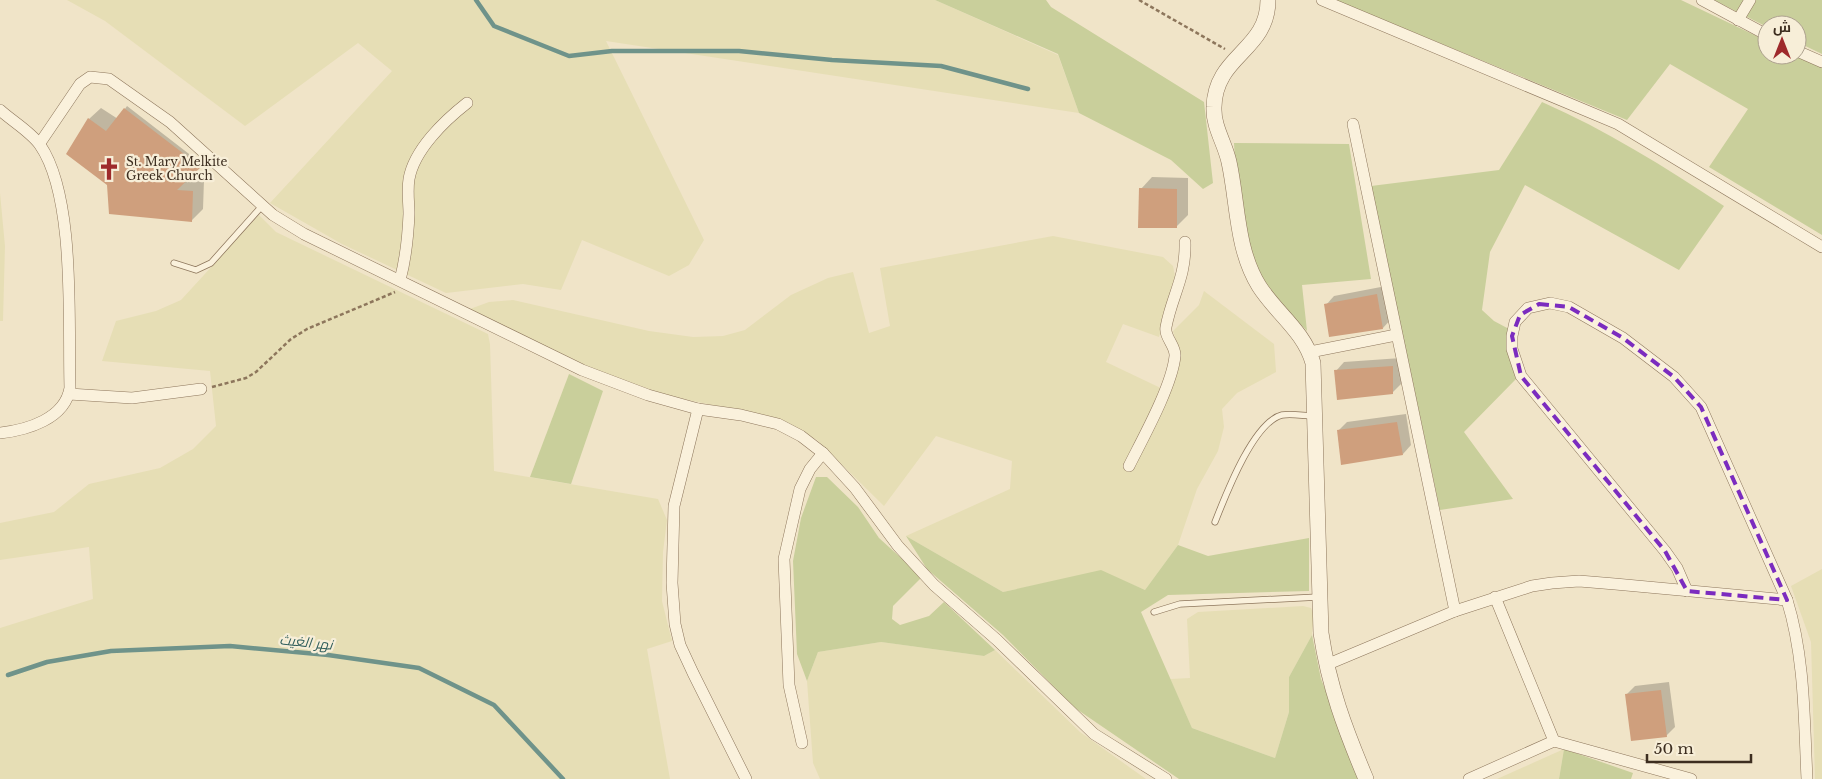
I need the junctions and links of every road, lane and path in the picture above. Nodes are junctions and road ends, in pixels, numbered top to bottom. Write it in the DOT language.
graph roads {
  1 [pos="1139,0"];
  2 [pos="1268,0"];
  3 [pos="1322,0"];
  4 [pos="1702,0"];
  5 [pos="1750,0"];
  6 [pos="1738,20"];
  7 [pos="1757,30"];
  8 [pos="1238,55"];
  9 [pos="1807,55"];
  10 [pos="1822,62"];
  11 [pos="467,104"];
  12 [pos="0,110"];
  13 [pos="1353,124"];
  14 [pos="40,144"];
  15 [pos="262,206"];
  16 [pos="1185,242"];
  17 [pos="1822,247"];
  18 [pos="174,263"];
  19 [pos="405,282"];
  20 [pos="1396,335"];
  21 [pos="1310,352"];
  22 [pos="201,389"];
  23 [pos="69,394"];
  24 [pos="698,410"];
  25 [pos="1315,416"];
  26 [pos="0,434"];
  27 [pos="823,453"];
  28 [pos="1129,466"];
  29 [pos="1215,522"];
  30 [pos="1688,591"];
  31 [pos="1319,597"];
  32 [pos="1495,597"];
  33 [pos="1786,600"];
  34 [pos="1455,611"];
  35 [pos="1154,612"];
  36 [pos="1326,666"];
  37 [pos="1554,741"];
  38 [pos="802,743"];
  39 [pos="746,779"];
  40 [pos="1166,779"];
  41 [pos="1366,779"];
  42 [pos="1469,779"];
  43 [pos="1691,779"];
  44 [pos="1807,779"];
  1 -- 8 [label="path"];
  2 -- 8 [label="street"];
  3 -- 17 [label="street"];
  4 -- 6 [label="street"];
  5 -- 6 [label="street"];
  6 -- 7 [label="street"];
  8 -- 21 [label="street"];
  9 -- 10 [label="street"];
  11 -- 19 [label="street"];
  12 -- 14 [label="street"];
  13 -- 20 [label="street"];
  14 -- 15 [label="street"];
  14 -- 23 [label="street"];
  15 -- 18 [label="lane"];
  15 -- 19 [label="street"];
  16 -- 28 [label="street"];
  19 -- 22 [label="path"];
  19 -- 24 [label="street"];
  20 -- 21 [label="street"];
  20 -- 34 [label="street"];
  21 -- 25 [label="street"];
  22 -- 23 [label="street"];
  23 -- 26 [label="street"];
  24 -- 27 [label="street"];
  24 -- 39 [label="street"];
  25 -- 29 [label="lane"];
  25 -- 31 [label="street"];
  27 -- 38 [label="street"];
  27 -- 40 [label="street"];
  30 -- 32 [label="street"];
  30 -- 33 [label="street"];
  30 -- 33 [label="street"];
  31 -- 35 [label="lane"];
  31 -- 36 [label="street"];
  32 -- 34 [label="street"];
  32 -- 37 [label="street"];
  33 -- 44 [label="street"];
  34 -- 36 [label="street"];
  36 -- 41 [label="street"];
  37 -- 42 [label="street"];
  37 -- 43 [label="street"];
}
